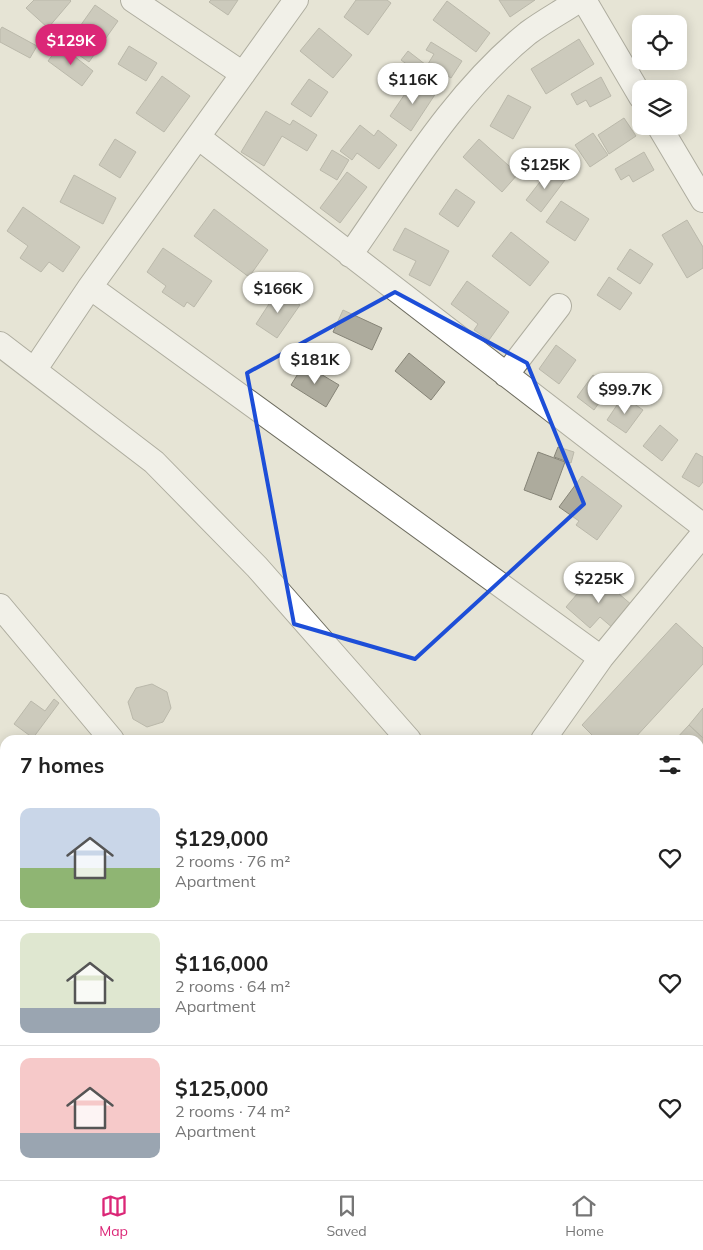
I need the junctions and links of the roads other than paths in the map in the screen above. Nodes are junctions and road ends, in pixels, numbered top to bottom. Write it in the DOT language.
graph roads {
  1 [pos="133,0"];
  2 [pos="296,0"];
  3 [pos="579,0"];
  4 [pos="584,0"];
  5 [pos="243,74"];
  6 [pos="632,81"];
  7 [pos="664,135"];
  8 [pos="198,137"];
  9 [pos="703,200"];
  10 [pos="350,254"];
  11 [pos="90,287"];
  12 [pos="559,306"];
  13 [pos="0,344"];
  14 [pos="35,369"];
  15 [pos="506,375"];
  16 [pos="703,526"];
  17 [pos="703,534"];
  18 [pos="0,606"];
  19 [pos="601,658"];
  20 [pos="108,735"];
  21 [pos="405,735"];
  22 [pos="547,735"];
  1 -- 5 [label="street"];
  2 -- 5 [label="street"];
  3 -- 10 [label="street"];
  4 -- 6 [label="street"];
  5 -- 8 [label="street"];
  7 -- 9 [label="street"];
  8 -- 10 [label="street"];
  8 -- 11 [label="street"];
  10 -- 15 [label="street"];
  11 -- 14 [label="street"];
  11 -- 19 [label="street"];
  12 -- 15 [label="street"];
  13 -- 14 [label="street"];
  14 -- 21 [label="street"];
  15 -- 16 [label="street"];
  17 -- 19 [label="street"];
  18 -- 20 [label="street"];
  19 -- 22 [label="street"];
}
